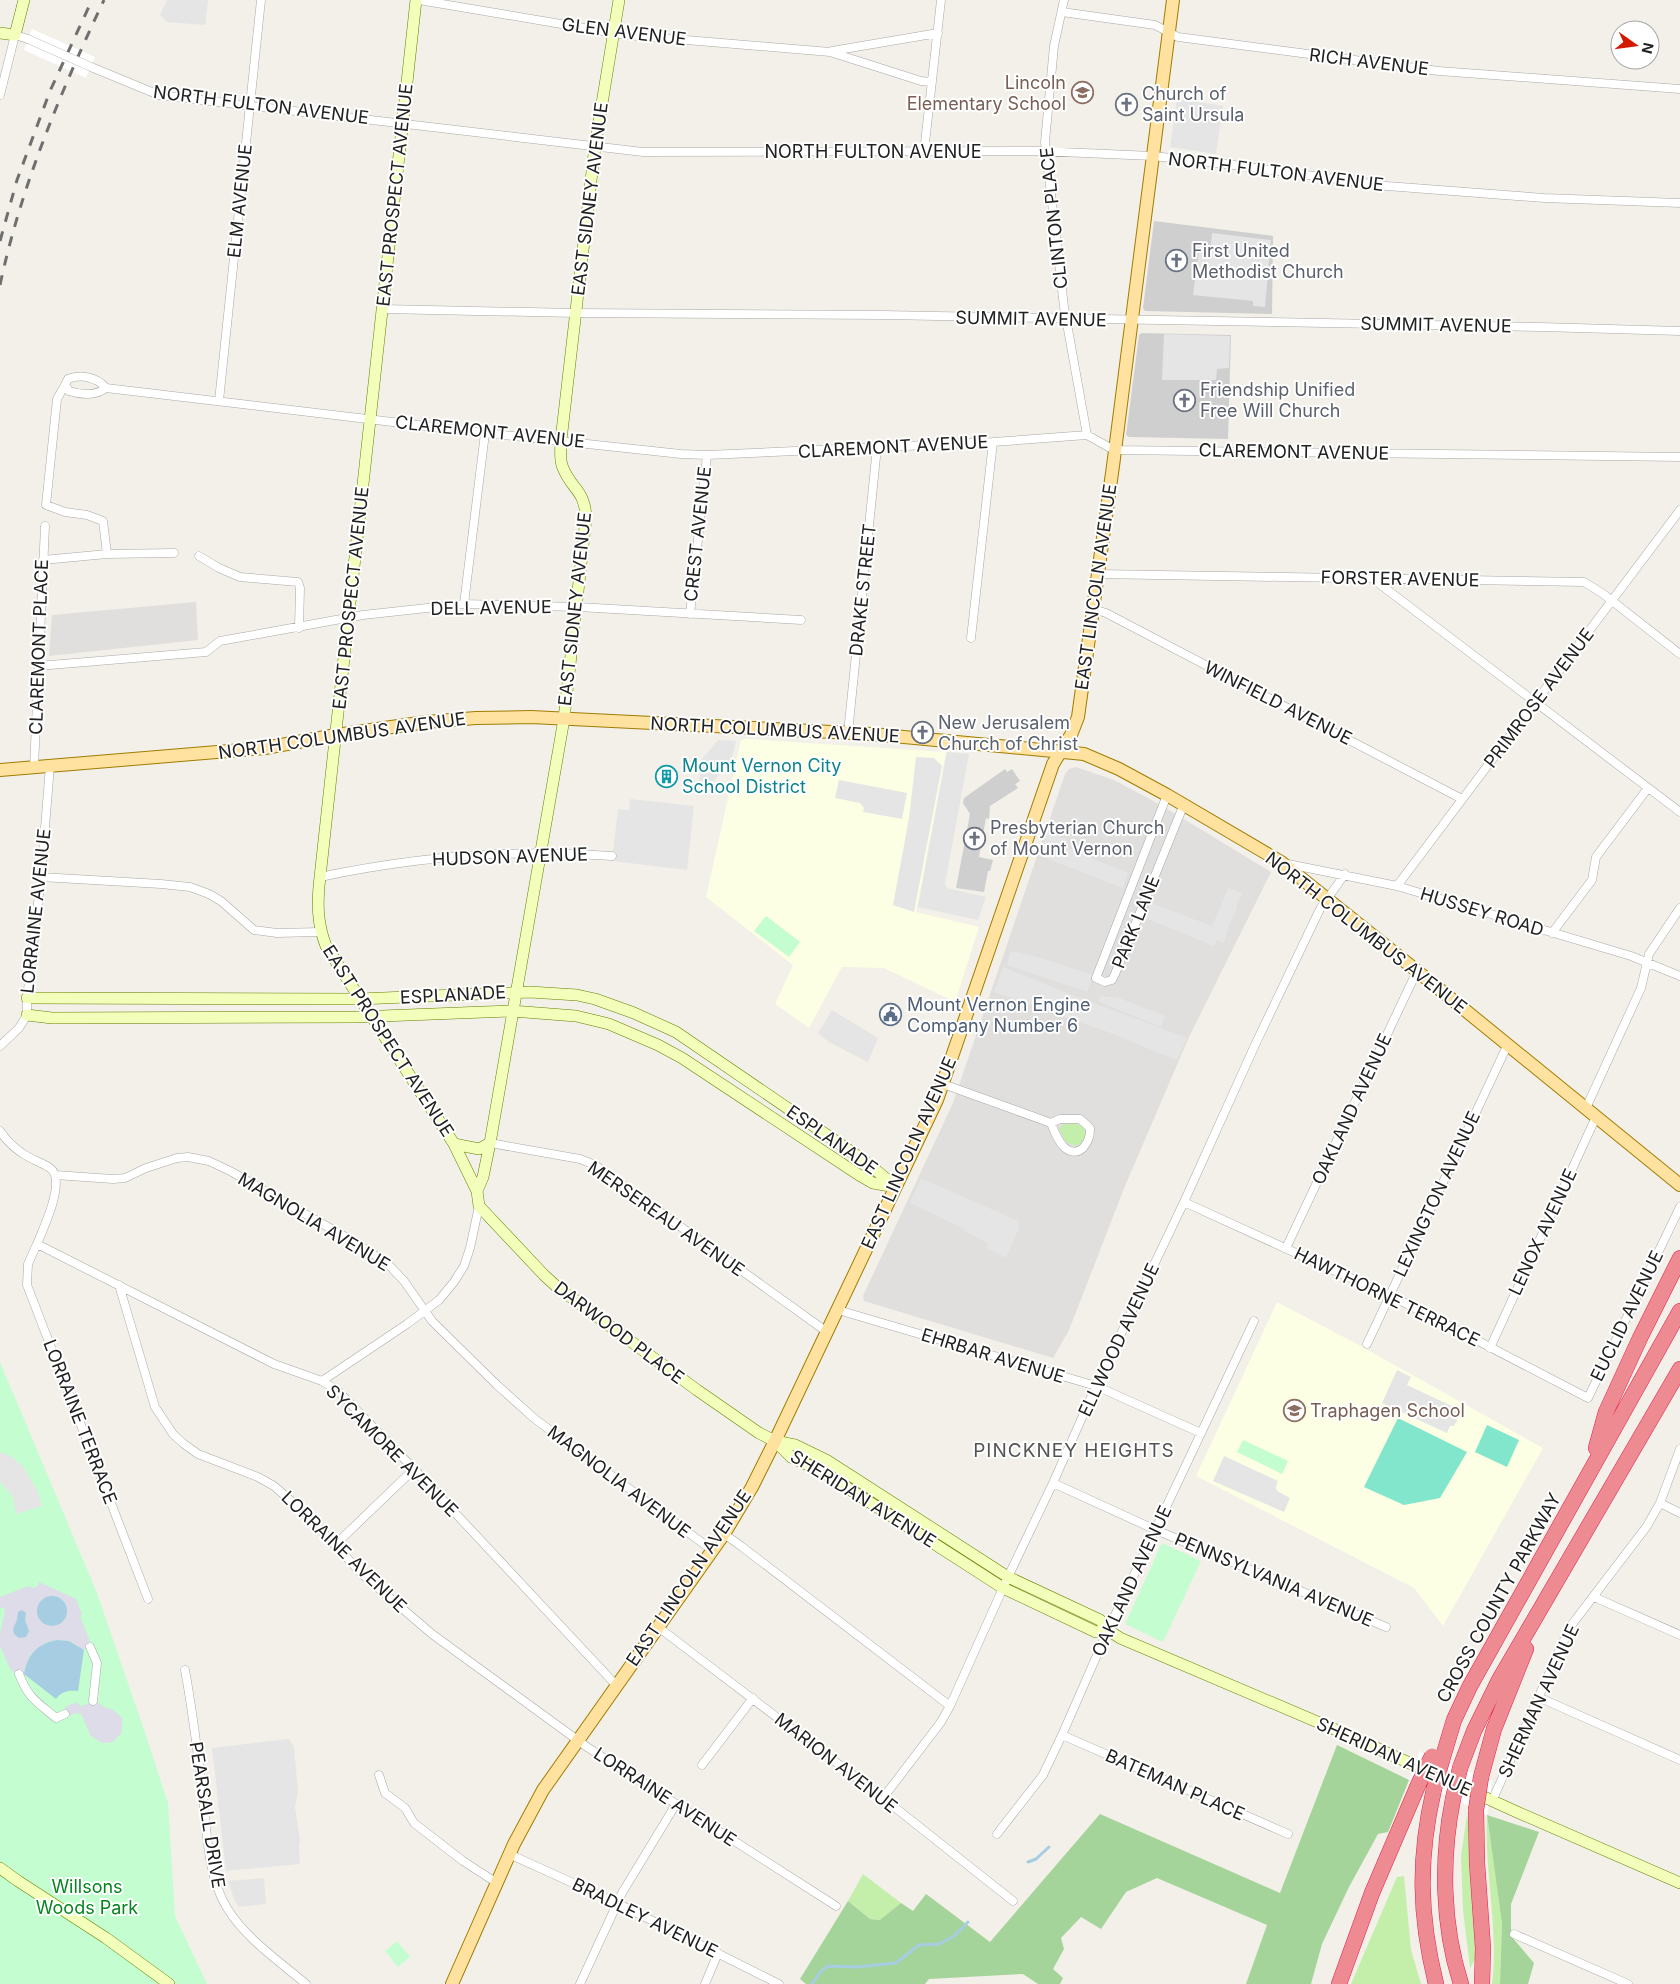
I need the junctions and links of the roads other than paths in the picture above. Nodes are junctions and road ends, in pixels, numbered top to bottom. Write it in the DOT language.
graph roads {
  1 [pos="24,0"];
  2 [pos="261,0"];
  3 [pos="418,0"];
  4 [pos="619,0"];
  5 [pos="941,0"];
  6 [pos="1064,0"];
  7 [pos="1173,0"];
  8 [pos="1062,12"];
  9 [pos="1169,32"];
  10 [pos="0,33"];
  11 [pos="614,33"];
  12 [pos="938,33"];
  13 [pos="15,35"];
  14 [pos="830,52"];
  15 [pos="932,82"];
  16 [pos="1680,89"];
  17 [pos="0,95"];
  18 [pos="250,105"];
  19 [pos="403,123"];
  20 [pos="595,146"];
  21 [pos="924,152"];
  22 [pos="1045,152"];
  23 [pos="1153,156"];
  24 [pos="1680,203"];
  25 [pos="383,309"];
  26 [pos="576,313"];
  27 [pos="1066,320"];
  28 [pos="1132,321"];
  29 [pos="1680,331"];
  30 [pos="65,385"];
  31 [pos="106,388"];
  32 [pos="219,401"];
  33 [pos="370,418"];
  34 [pos="485,433"];
  35 [pos="1087,435"];
  36 [pos="561,440"];
  37 [pos="993,442"];
  38 [pos="878,447"];
  39 [pos="1114,450"];
  40 [pos="707,455"];
  41 [pos="1680,457"];
  42 [pos="1680,510"];
  43 [pos="45,526"];
  44 [pos="174,553"];
  45 [pos="106,554"];
  46 [pos="199,556"];
  47 [pos="43,560"];
  48 [pos="1097,574"];
  49 [pos="1372,579"];
  50 [pos="1612,602"];
  51 [pos="464,604"];
  52 [pos="578,607"];
  53 [pos="1093,609"];
  54 [pos="690,614"];
  55 [pos="349,618"];
  56 [pos="801,620"];
  57 [pos="299,628"];
  58 [pos="971,638"];
  59 [pos="1680,654"];
  60 [pos="38,666"];
  61 [pos="1535,702"];
  62 [pos="564,719"];
  63 [pos="848,733"];
  64 [pos="336,735"];
  65 [pos="1061,751"];
  66 [pos="50,766"];
  67 [pos="34,767"];
  68 [pos="0,770"];
  69 [pos="1648,788"];
  70 [pos="1167,794"];
  71 [pos="1462,799"];
  72 [pos="1184,804"];
  73 [pos="1680,812"];
  74 [pos="540,852"];
  75 [pos="612,856"];
  76 [pos="1281,862"];
  77 [pos="1344,874"];
  78 [pos="320,877"];
  79 [pos="41,878"];
  80 [pos="1397,886"];
  81 [pos="1327,899"];
  82 [pos="1680,908"];
  83 [pos="320,932"];
  84 [pos="1552,933"];
  85 [pos="1648,962"];
  86 [pos="1417,971"];
  87 [pos="1680,976"];
  88 [pos="516,992"];
  89 [pos="27,998"];
  90 [pos="359,999"];
  91 [pos="512,1011"];
  92 [pos="27,1015"];
  93 [pos="370,1015"];
  94 [pos="1508,1044"];
  95 [pos="0,1046"];
  96 [pos="943,1084"];
  97 [pos="1586,1108"];
  98 [pos="1596,1117"];
  99 [pos="1051,1123"];
  100 [pos="0,1131"];
  101 [pos="490,1143"];
  102 [pos="454,1144"];
  103 [pos="56,1175"];
  104 [pos="1680,1185"];
  105 [pos="896,1187"];
  106 [pos="477,1191"];
  107 [pos="1184,1202"];
  108 [pos="479,1206"];
  109 [pos="1680,1207"];
  110 [pos="37,1244"];
  111 [pos="1286,1248"];
  112 [pos="1680,1258"];
  113 [pos="119,1285"];
  114 [pos="1389,1295"];
  115 [pos="838,1310"];
  116 [pos="424,1311"];
  117 [pos="1680,1311"];
  118 [pos="1254,1321"];
  119 [pos="827,1332"];
  120 [pos="1367,1344"];
  121 [pos="1490,1348"];
  122 [pos="1680,1369"];
  123 [pos="322,1381"];
  124 [pos="1096,1386"];
  125 [pos="1588,1398"];
  126 [pos="1201,1433"];
  127 [pos="775,1441"];
  128 [pos="1680,1449"];
  129 [pos="414,1470"];
  130 [pos="1590,1470"];
  131 [pos="1053,1483"];
  132 [pos="1660,1504"];
  133 [pos="1680,1513"];
  134 [pos="1156,1530"];
  135 [pos="724,1534"];
  136 [pos="336,1544"];
  137 [pos="712,1550"];
  138 [pos="1006,1582"];
  139 [pos="1594,1597"];
  140 [pos="148,1599"];
  141 [pos="1538,1614"];
  142 [pos="658,1627"];
  143 [pos="1386,1627"];
  144 [pos="1108,1630"];
  145 [pos="1680,1636"];
  146 [pos="90,1647"];
  147 [pos="185,1670"];
  148 [pos="19,1674"];
  149 [pos="616,1685"];
  150 [pos="753,1698"];
  151 [pos="1538,1698"];
  152 [pos="92,1701"];
  153 [pos="950,1706"];
  154 [pos="65,1714"];
  155 [pos="1062,1735"];
  156 [pos="578,1739"];
  157 [pos="1437,1758"];
  158 [pos="1680,1760"];
  159 [pos="702,1765"];
  160 [pos="378,1775"];
  161 [pos="883,1798"];
  162 [pos="1492,1801"];
  163 [pos="676,1804"];
  164 [pos="997,1834"];
  165 [pos="1288,1834"];
  166 [pos="509,1854"];
  167 [pos="0,1868"];
  168 [pos="496,1883"];
  169 [pos="1680,1883"];
  170 [pos="1013,1901"];
  171 [pos="617,1903"];
  172 [pos="836,1906"];
  173 [pos="1514,1934"];
  174 [pos="718,1954"];
  175 [pos="169,1984"];
  176 [pos="306,1984"];
  177 [pos="452,1984"];
  178 [pos="580,1984"];
  179 [pos="705,1984"];
  180 [pos="779,1984"];
  181 [pos="1339,1984"];
  182 [pos="1436,1984"];
  183 [pos="1461,1984"];
  184 [pos="1482,1984"];
  185 [pos="1628,1984"];
  1 -- 13 [label="street"];
  2 -- 18 [label="street, ELM AVENUE"];
  3 -- 11 [label="street, GLEN AVENUE"];
  3 -- 19 [label="street, EAST PROSPECT AVENUE"];
  4 -- 11 [label="street, EAST SIDNEY AVENUE"];
  5 -- 12 [label="street"];
  6 -- 8 [label="street, CLINTON PLACE"];
  7 -- 9 [label="main road, EAST LINCOLN AVENUE"];
  8 -- 9 [label="street, RICH AVENUE"];
  8 -- 22 [label="street, CLINTON PLACE"];
  9 -- 16 [label="street, RICH AVENUE"];
  9 -- 23 [label="main road, EAST LINCOLN AVENUE"];
  10 -- 13 [label="street"];
  11 -- 14 [label="street, GLEN AVENUE"];
  11 -- 20 [label="street, EAST SIDNEY AVENUE"];
  12 -- 14 [label="street, GLEN AVENUE"];
  12 -- 15 [label="street"];
  13 -- 17 [label="street"];
  13 -- 18 [label="street, NORTH FULTON AVENUE, bridge"];
  14 -- 15 [label="street, GLEN AVENUE"];
  15 -- 21 [label="street"];
  18 -- 19 [label="street, NORTH FULTON AVENUE"];
  18 -- 32 [label="street, ELM AVENUE"];
  19 -- 20 [label="street, NORTH FULTON AVENUE"];
  19 -- 25 [label="street, EAST PROSPECT AVENUE"];
  20 -- 21 [label="street, NORTH FULTON AVENUE"];
  20 -- 26 [label="street, EAST SIDNEY AVENUE"];
  21 -- 22 [label="street, NORTH FULTON AVENUE"];
  22 -- 23 [label="street, NORTH FULTON AVENUE"];
  22 -- 27 [label="street, CLINTON PLACE"];
  23 -- 24 [label="street, NORTH FULTON AVENUE"];
  23 -- 28 [label="main road, EAST LINCOLN AVENUE"];
  25 -- 26 [label="street, SUMMIT AVENUE"];
  25 -- 33 [label="street, EAST PROSPECT AVENUE"];
  26 -- 27 [label="street, SUMMIT AVENUE"];
  26 -- 36 [label="street, EAST SIDNEY AVENUE"];
  27 -- 28 [label="street, SUMMIT AVENUE"];
  27 -- 35 [label="street, CLINTON PLACE"];
  28 -- 29 [label="street, SUMMIT AVENUE"];
  28 -- 39 [label="main road, EAST LINCOLN AVENUE"];
  30 -- 31 [label="street, CLAREMONT AVENUE"];
  30 -- 31 [label="street, CLAREMONT AVENUE"];
  30 -- 45 [label="street"];
  31 -- 32 [label="street, CLAREMONT AVENUE"];
  32 -- 33 [label="street, CLAREMONT AVENUE"];
  33 -- 34 [label="street, CLAREMONT AVENUE"];
  33 -- 55 [label="street, EAST PROSPECT AVENUE"];
  34 -- 36 [label="street, CLAREMONT AVENUE"];
  34 -- 51 [label="street"];
  35 -- 37 [label="street, CLAREMONT AVENUE"];
  35 -- 39 [label="street, CLAREMONT AVENUE"];
  36 -- 40 [label="street, CLAREMONT AVENUE"];
  36 -- 52 [label="street, EAST SIDNEY AVENUE"];
  37 -- 38 [label="street, CLAREMONT AVENUE"];
  37 -- 58 [label="street"];
  38 -- 40 [label="street, CLAREMONT AVENUE"];
  38 -- 63 [label="street, DRAKE STREET"];
  39 -- 41 [label="street, CLAREMONT AVENUE"];
  39 -- 48 [label="main road, EAST LINCOLN AVENUE"];
  40 -- 54 [label="street, CREST AVENUE"];
  42 -- 50 [label="street, PRIMROSE AVENUE"];
  43 -- 47 [label="street, CLAREMONT PLACE"];
  44 -- 45 [label="street"];
  45 -- 47 [label="street"];
  46 -- 57 [label="street"];
  47 -- 60 [label="street, CLAREMONT PLACE"];
  48 -- 49 [label="street, FORSTER AVENUE"];
  48 -- 53 [label="main road, EAST LINCOLN AVENUE"];
  49 -- 50 [label="street, FORSTER AVENUE"];
  49 -- 61 [label="street"];
  50 -- 59 [label="street, FORSTER AVENUE"];
  50 -- 61 [label="street, PRIMROSE AVENUE"];
  51 -- 52 [label="street, DELL AVENUE"];
  51 -- 55 [label="street, DELL AVENUE"];
  52 -- 54 [label="street, DELL AVENUE"];
  52 -- 62 [label="street, EAST SIDNEY AVENUE"];
  53 -- 65 [label="main road, EAST LINCOLN AVENUE"];
  53 -- 71 [label="street, WINFIELD AVENUE"];
  54 -- 56 [label="street, DELL AVENUE"];
  55 -- 57 [label="street, DELL AVENUE"];
  55 -- 64 [label="street, EAST PROSPECT AVENUE"];
  57 -- 60 [label="street, DELL AVENUE"];
  60 -- 67 [label="street, CLAREMONT PLACE"];
  61 -- 69 [label="street"];
  61 -- 71 [label="street, PRIMROSE AVENUE"];
  62 -- 63 [label="main road, NORTH COLUMBUS AVENUE"];
  62 -- 64 [label="main road, NORTH COLUMBUS AVENUE"];
  62 -- 74 [label="street, EAST SIDNEY AVENUE"];
  63 -- 65 [label="main road, NORTH COLUMBUS AVENUE"];
  64 -- 66 [label="main road, NORTH COLUMBUS AVENUE"];
  64 -- 78 [label="street, EAST PROSPECT AVENUE"];
  65 -- 70 [label="main road, NORTH COLUMBUS AVENUE"];
  65 -- 96 [label="main road, EAST LINCOLN AVENUE"];
  66 -- 67 [label="main road, NORTH COLUMBUS AVENUE"];
  66 -- 79 [label="street, LORRAINE AVENUE"];
  67 -- 68 [label="main road, NORTH COLUMBUS AVENUE"];
  69 -- 73 [label="street"];
  69 -- 84 [label="street"];
  70 -- 72 [label="main road, NORTH COLUMBUS AVENUE"];
  70 -- 72 [label="street, PARK LANE"];
  71 -- 80 [label="street, PRIMROSE AVENUE"];
  72 -- 76 [label="main road, NORTH COLUMBUS AVENUE"];
  74 -- 75 [label="street, HUDSON AVENUE"];
  74 -- 78 [label="street, HUDSON AVENUE"];
  74 -- 88 [label="street, EAST SIDNEY AVENUE"];
  76 -- 77 [label="street, HUSSEY ROAD"];
  76 -- 81 [label="main road, NORTH COLUMBUS AVENUE"];
  77 -- 80 [label="street, HUSSEY ROAD"];
  77 -- 81 [label="street, ELLWOOD AVENUE"];
  78 -- 83 [label="street, EAST PROSPECT AVENUE"];
  79 -- 83 [label="street"];
  79 -- 89 [label="street, LORRAINE AVENUE"];
  80 -- 84 [label="street, HUSSEY ROAD"];
  81 -- 86 [label="main road, NORTH COLUMBUS AVENUE"];
  81 -- 107 [label="street, ELLWOOD AVENUE"];
  82 -- 85 [label="street"];
  83 -- 90 [label="street, EAST PROSPECT AVENUE"];
  84 -- 85 [label="street, HUSSEY ROAD"];
  85 -- 87 [label="street, HUSSEY ROAD"];
  85 -- 97 [label="street"];
  86 -- 94 [label="main road, NORTH COLUMBUS AVENUE"];
  86 -- 111 [label="street, OAKLAND AVENUE"];
  88 -- 90 [label="street, ESPLANADE"];
  88 -- 91 [label="street, EAST SIDNEY AVENUE"];
  88 -- 105 [label="street, ESPLANADE"];
  89 -- 90 [label="street, ESPLANADE"];
  89 -- 92 [label="street, LORRAINE AVENUE"];
  90 -- 93 [label="street, EAST PROSPECT AVENUE"];
  91 -- 93 [label="street, ESPLANADE"];
  91 -- 101 [label="street, EAST SIDNEY AVENUE"];
  91 -- 105 [label="street, ESPLANADE"];
  92 -- 93 [label="street, ESPLANADE"];
  92 -- 95 [label="street, LORRAINE AVENUE"];
  93 -- 102 [label="street, EAST PROSPECT AVENUE"];
  94 -- 97 [label="main road, NORTH COLUMBUS AVENUE"];
  94 -- 114 [label="street, LEXINGTON AVENUE"];
  96 -- 99 [label="street"];
  96 -- 105 [label="main road, EAST LINCOLN AVENUE"];
  97 -- 98 [label="main road, NORTH COLUMBUS AVENUE"];
  98 -- 104 [label="main road, NORTH COLUMBUS AVENUE"];
  98 -- 121 [label="street, LENOX AVENUE"];
  99 -- 99 [label="street"];
  100 -- 103 [label="street"];
  101 -- 102 [label="street"];
  101 -- 106 [label="street, EAST SIDNEY AVENUE"];
  101 -- 119 [label="street, MERSEREAU AVENUE"];
  102 -- 106 [label="street, EAST PROSPECT AVENUE"];
  103 -- 110 [label="street"];
  103 -- 116 [label="street, MAGNOLIA AVENUE"];
  105 -- 115 [label="main road, EAST LINCOLN AVENUE"];
  106 -- 108 [label="street, EAST PROSPECT AVENUE"];
  107 -- 111 [label="street, HAWTHORNE TERRACE"];
  107 -- 124 [label="street, ELLWOOD AVENUE"];
  108 -- 116 [label="street, EAST PROSPECT AVENUE"];
  108 -- 127 [label="street, DARWOOD PLACE"];
  109 -- 125 [label="street, EUCLID AVENUE"];
  110 -- 113 [label="street"];
  110 -- 140 [label="street, LORRAINE TERRACE"];
  111 -- 114 [label="street, HAWTHORNE TERRACE"];
  112 -- 130 [label="highway"];
  113 -- 123 [label="street, SYCAMORE AVENUE"];
  113 -- 136 [label="street, LORRAINE AVENUE"];
  114 -- 120 [label="street, LEXINGTON AVENUE"];
  114 -- 121 [label="street, HAWTHORNE TERRACE"];
  115 -- 119 [label="main road, EAST LINCOLN AVENUE"];
  115 -- 124 [label="street, EHRBAR AVENUE"];
  116 -- 123 [label="street, EAST PROSPECT AVENUE"];
  116 -- 137 [label="street, MAGNOLIA AVENUE"];
  117 -- 130 [label="highway, CROSS COUNTY PARKWAY"];
  118 -- 126 [label="street, OAKLAND AVENUE"];
  119 -- 127 [label="main road, EAST LINCOLN AVENUE"];
  121 -- 125 [label="street, HAWTHORNE TERRACE"];
  122 -- 141 [label="highway"];
  123 -- 129 [label="street, SYCAMORE AVENUE"];
  124 -- 126 [label="street, EHRBAR AVENUE"];
  124 -- 131 [label="street, ELLWOOD AVENUE"];
  126 -- 134 [label="street, OAKLAND AVENUE"];
  127 -- 135 [label="main road, EAST LINCOLN AVENUE"];
  127 -- 138 [label="street, SHERIDAN AVENUE"];
  128 -- 132 [label="street, SHERMAN AVENUE"];
  129 -- 136 [label="street"];
  129 -- 149 [label="street, SYCAMORE AVENUE"];
  130 -- 157 [label="highway, CROSS COUNTY PARKWAY"];
  131 -- 134 [label="street, PENNSYLVANIA AVENUE"];
  131 -- 138 [label="street, ELLWOOD AVENUE"];
  132 -- 133 [label="street"];
  132 -- 139 [label="street, SHERMAN AVENUE"];
  134 -- 143 [label="street, PENNSYLVANIA AVENUE"];
  134 -- 144 [label="street, OAKLAND AVENUE"];
  135 -- 137 [label="main road, EAST LINCOLN AVENUE"];
  135 -- 153 [label="street"];
  136 -- 156 [label="street, LORRAINE AVENUE"];
  137 -- 142 [label="main road, EAST LINCOLN AVENUE"];
  138 -- 144 [label="street, SHERIDAN AVENUE"];
  138 -- 153 [label="street, ELLWOOD AVENUE"];
  139 -- 145 [label="street"];
  139 -- 151 [label="street, SHERMAN AVENUE"];
  141 -- 183 [label="highway, bridge"];
  141 -- 184 [label="highway, bridge"];
  142 -- 149 [label="main road, EAST LINCOLN AVENUE"];
  142 -- 150 [label="street, MARION AVENUE"];
  144 -- 155 [label="street, OAKLAND AVENUE"];
  144 -- 162 [label="street, SHERIDAN AVENUE"];
  146 -- 152 [label="street"];
  147 -- 176 [label="street, PEARSALL DRIVE"];
  148 -- 154 [label="street"];
  149 -- 156 [label="main road, EAST LINCOLN AVENUE"];
  150 -- 159 [label="street"];
  150 -- 161 [label="street, MARION AVENUE"];
  151 -- 158 [label="street"];
  151 -- 162 [label="street, SHERMAN AVENUE"];
  153 -- 161 [label="street, ELLWOOD AVENUE"];
  155 -- 164 [label="street, OAKLAND AVENUE"];
  155 -- 165 [label="street, BATEMAN PLACE"];
  156 -- 163 [label="street, LORRAINE AVENUE"];
  156 -- 166 [label="main road, EAST LINCOLN AVENUE"];
  157 -- 181 [label="highway, bridge"];
  157 -- 182 [label="highway, CROSS COUNTY PARKWAY, bridge"];
  160 -- 168 [label="street"];
  161 -- 170 [label="street, MARION AVENUE"];
  162 -- 169 [label="street, SHERIDAN AVENUE"];
  163 -- 171 [label="street"];
  163 -- 172 [label="street, LORRAINE AVENUE"];
  166 -- 168 [label="main road, EAST LINCOLN AVENUE"];
  166 -- 171 [label="street, BRADLEY AVENUE"];
  167 -- 175 [label="street"];
  168 -- 177 [label="main road, EAST LINCOLN AVENUE"];
  171 -- 174 [label="street, BRADLEY AVENUE"];
  171 -- 178 [label="street"];
  173 -- 185 [label="street"];
  174 -- 179 [label="street"];
  174 -- 180 [label="street, BRADLEY AVENUE"];
}
